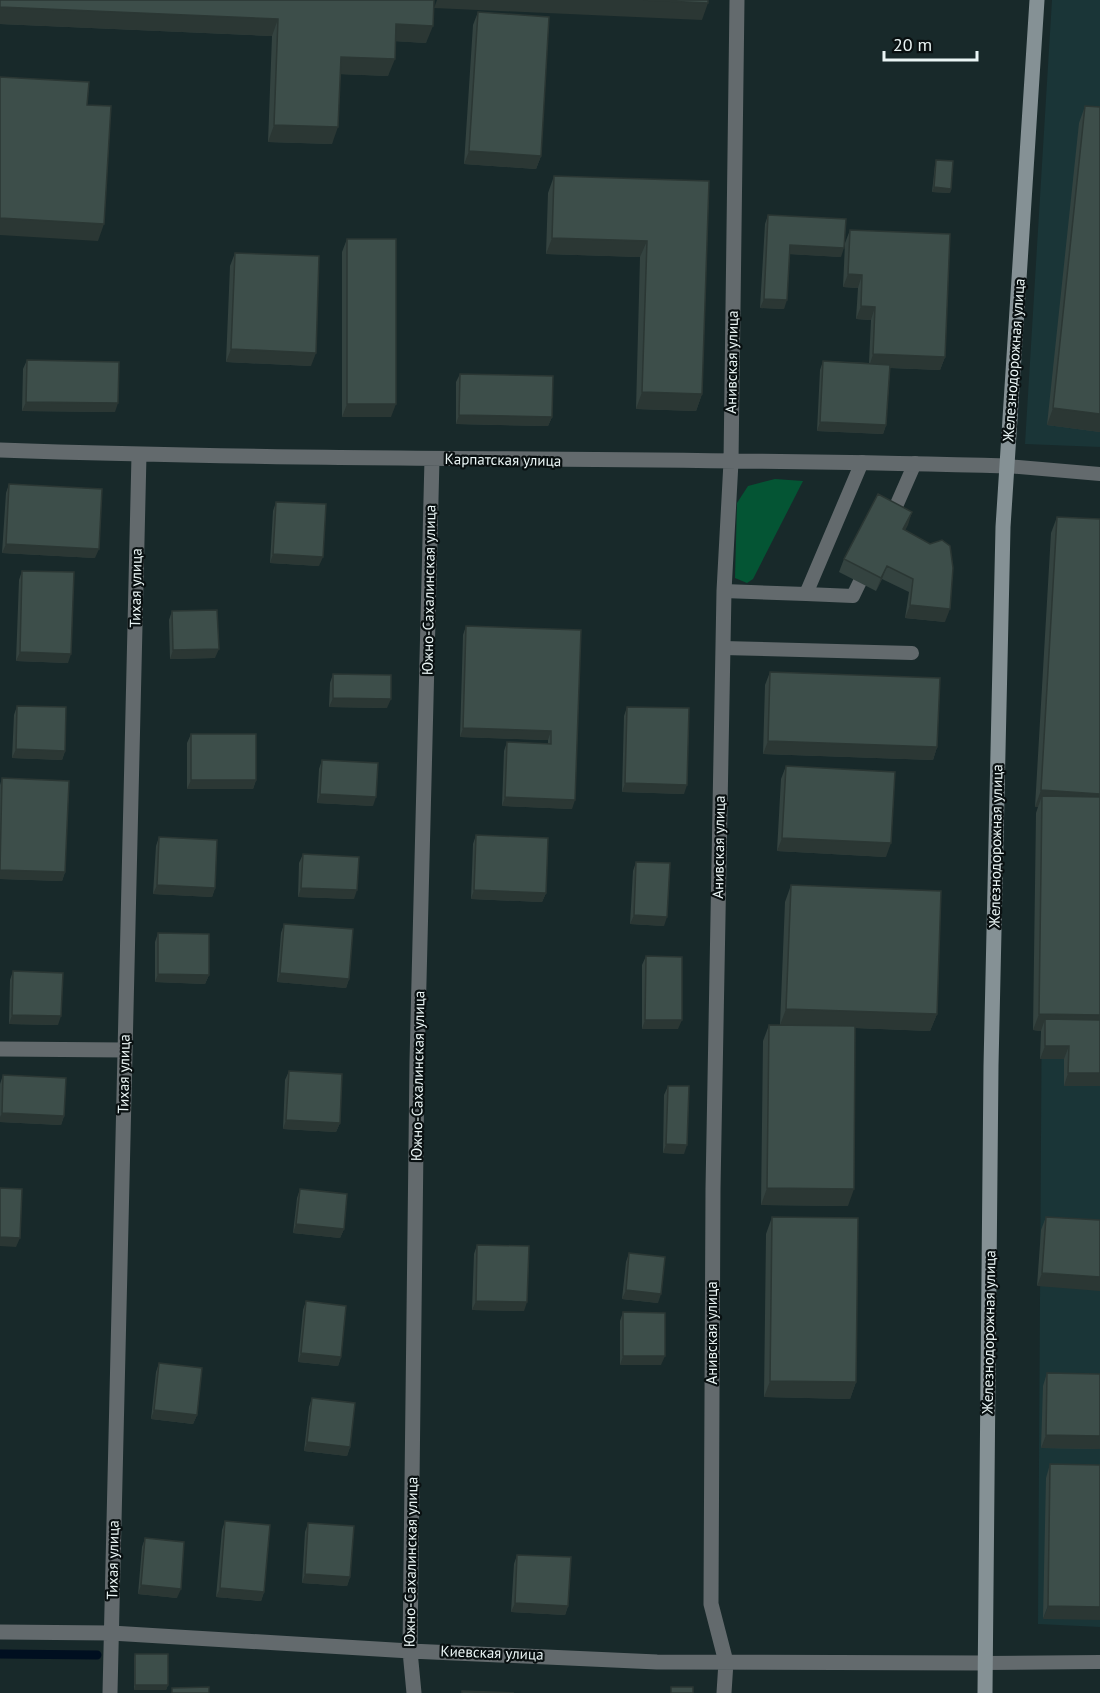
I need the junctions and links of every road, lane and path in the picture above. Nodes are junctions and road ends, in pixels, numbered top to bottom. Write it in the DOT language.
graph roads {
  1 [pos="737,0"];
  2 [pos="1037,0"];
  3 [pos="0,450"];
  4 [pos="139,455"];
  5 [pos="432,459"];
  6 [pos="731,462"];
  7 [pos="862,462"];
  8 [pos="915,464"];
  9 [pos="1007,466"];
  10 [pos="1100,474"];
  11 [pos="882,536"];
  12 [pos="873,554"];
  13 [pos="724,591"];
  14 [pos="806,594"];
  15 [pos="723,648"];
  16 [pos="912,653"];
  17 [pos="0,1050"];
  18 [pos="125,1050"];
  19 [pos="0,1632"];
  20 [pos="111,1633"];
  21 [pos="410,1651"];
  22 [pos="726,1662"];
  23 [pos="1100,1662"];
  24 [pos="985,1663"];
  25 [pos="110,1693"];
  26 [pos="414,1693"];
  27 [pos="724,1693"];
  28 [pos="985,1693"];
  1 -- 6 [label="street, Анивская улица"];
  2 -- 9 [label="main road, Железнодорожная улица"];
  3 -- 4 [label="street, Карпатская улица"];
  4 -- 5 [label="street, Карпатская улица"];
  4 -- 18 [label="street, Тихая улица"];
  5 -- 6 [label="street, Карпатская улица"];
  5 -- 21 [label="street, Южно-Сахалинская улица"];
  6 -- 7 [label="street, Карпатская улица"];
  6 -- 13 [label="street, Анивская улица"];
  7 -- 8 [label="street, Карпатская улица"];
  7 -- 14 [label="lane"];
  8 -- 9 [label="street, Карпатская улица"];
  8 -- 11 [label="lane"];
  9 -- 10 [label="lane"];
  9 -- 24 [label="main road, Железнодорожная улица"];
  12 -- 14 [label="lane"];
  13 -- 14 [label="lane"];
  13 -- 15 [label="street, Анивская улица"];
  15 -- 16 [label="lane"];
  15 -- 22 [label="street, Анивская улица"];
  17 -- 18 [label="street"];
  18 -- 20 [label="street, Тихая улица"];
  19 -- 20 [label="street, Киевская улица"];
  20 -- 21 [label="street, Киевская улица"];
  20 -- 25 [label="street, Тихая улица"];
  21 -- 22 [label="street, Киевская улица"];
  21 -- 26 [label="street, Южно-Сахалинская улица"];
  22 -- 24 [label="street, Киевская улица"];
  22 -- 27 [label="street, Анивская улица"];
  23 -- 24 [label="lane"];
  24 -- 28 [label="main road, Железнодорожная улица"];
}
